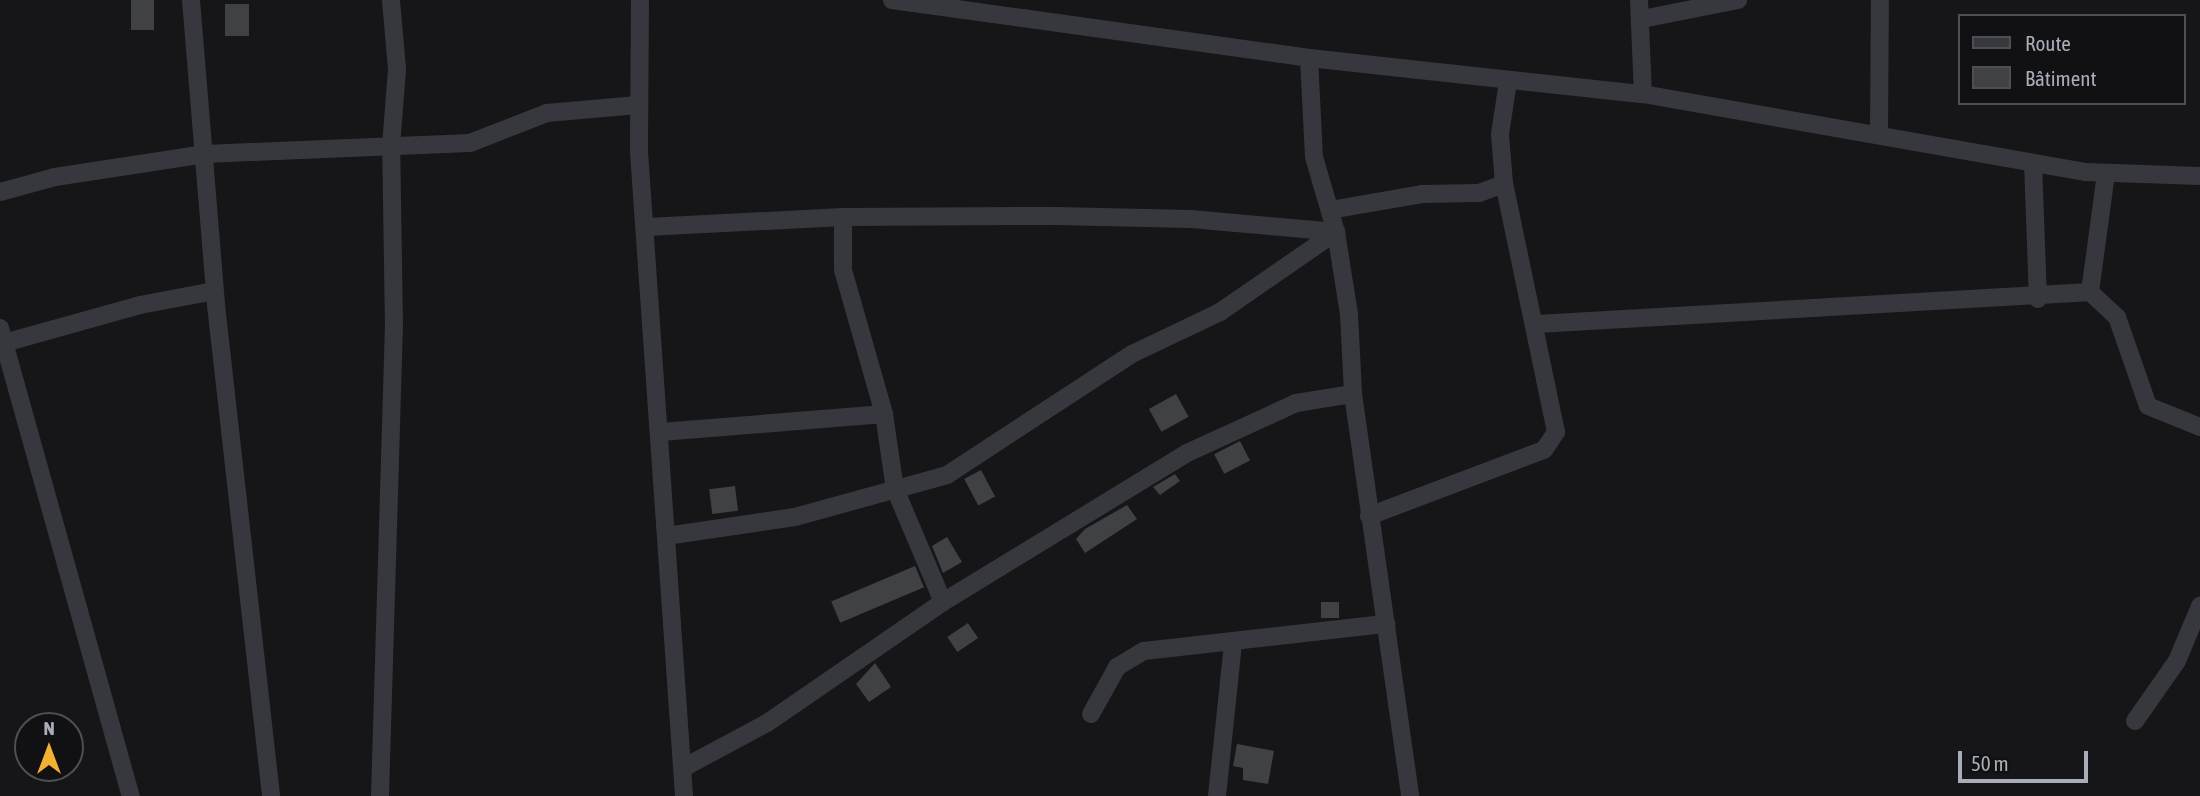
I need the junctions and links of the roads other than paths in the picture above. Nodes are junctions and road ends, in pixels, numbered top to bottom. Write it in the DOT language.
graph roads {
  1 [pos="191,0"];
  2 [pos="391,0"];
  3 [pos="640,0"];
  4 [pos="892,0"];
  5 [pos="1639,0"];
  6 [pos="1738,0"];
  7 [pos="1880,0"];
  8 [pos="1642,19"];
  9 [pos="1309,58"];
  10 [pos="1508,82"];
  11 [pos="1643,94"];
  12 [pos="638,105"];
  13 [pos="1879,132"];
  14 [pos="391,146"];
  15 [pos="205,154"];
  16 [pos="2033,163"];
  17 [pos="2106,174"];
  18 [pos="2199,175"];
  19 [pos="1504,184"];
  20 [pos="0,192"];
  21 [pos="1330,210"];
  22 [pos="843,217"];
  23 [pos="647,227"];
  24 [pos="1336,232"];
  25 [pos="214,291"];
  26 [pos="2090,292"];
  27 [pos="2038,299"];
  28 [pos="1537,324"];
  29 [pos="2,335"];
  30 [pos="1353,394"];
  31 [pos="884,414"];
  32 [pos="2200,427"];
  33 [pos="661,432"];
  34 [pos="895,489"];
  35 [pos="1368,516"];
  36 [pos="666,536"];
  37 [pos="943,602"];
  38 [pos="2200,606"];
  39 [pos="1386,624"];
  40 [pos="1233,644"];
  41 [pos="1091,714"];
  42 [pos="2135,721"];
  43 [pos="683,768"];
  44 [pos="131,796"];
  45 [pos="271,796"];
  46 [pos="380,796"];
  47 [pos="684,796"];
  48 [pos="1217,796"];
  49 [pos="1410,796"];
  1 -- 15 [label="street"];
  2 -- 14 [label="street"];
  3 -- 12 [label="street"];
  4 -- 9 [label="street"];
  5 -- 8 [label="street"];
  6 -- 8 [label="street"];
  7 -- 13 [label="street"];
  8 -- 11 [label="street"];
  9 -- 10 [label="street"];
  9 -- 21 [label="street"];
  10 -- 11 [label="street"];
  10 -- 19 [label="street"];
  11 -- 13 [label="street"];
  12 -- 14 [label="street"];
  12 -- 23 [label="street"];
  13 -- 16 [label="street"];
  14 -- 15 [label="street"];
  14 -- 46 [label="street"];
  15 -- 20 [label="street"];
  15 -- 25 [label="street"];
  16 -- 17 [label="street"];
  16 -- 27 [label="street"];
  17 -- 18 [label="street"];
  17 -- 26 [label="street"];
  19 -- 21 [label="street"];
  19 -- 28 [label="street"];
  21 -- 24 [label="street"];
  22 -- 23 [label="street"];
  22 -- 24 [label="street"];
  22 -- 31 [label="street"];
  23 -- 33 [label="street"];
  24 -- 30 [label="street"];
  24 -- 34 [label="street"];
  25 -- 29 [label="street"];
  25 -- 45 [label="street"];
  26 -- 27 [label="street"];
  26 -- 32 [label="street"];
  27 -- 28 [label="street"];
  28 -- 35 [label="street"];
  29 -- 44 [label="street"];
  30 -- 35 [label="street"];
  30 -- 37 [label="street"];
  31 -- 33 [label="street"];
  31 -- 34 [label="street"];
  33 -- 36 [label="street"];
  34 -- 36 [label="street"];
  34 -- 37 [label="street"];
  35 -- 39 [label="street"];
  36 -- 43 [label="street"];
  37 -- 43 [label="street"];
  38 -- 42 [label="street"];
  39 -- 40 [label="street"];
  39 -- 49 [label="street"];
  40 -- 41 [label="street"];
  40 -- 48 [label="street"];
  43 -- 47 [label="street"];
}
